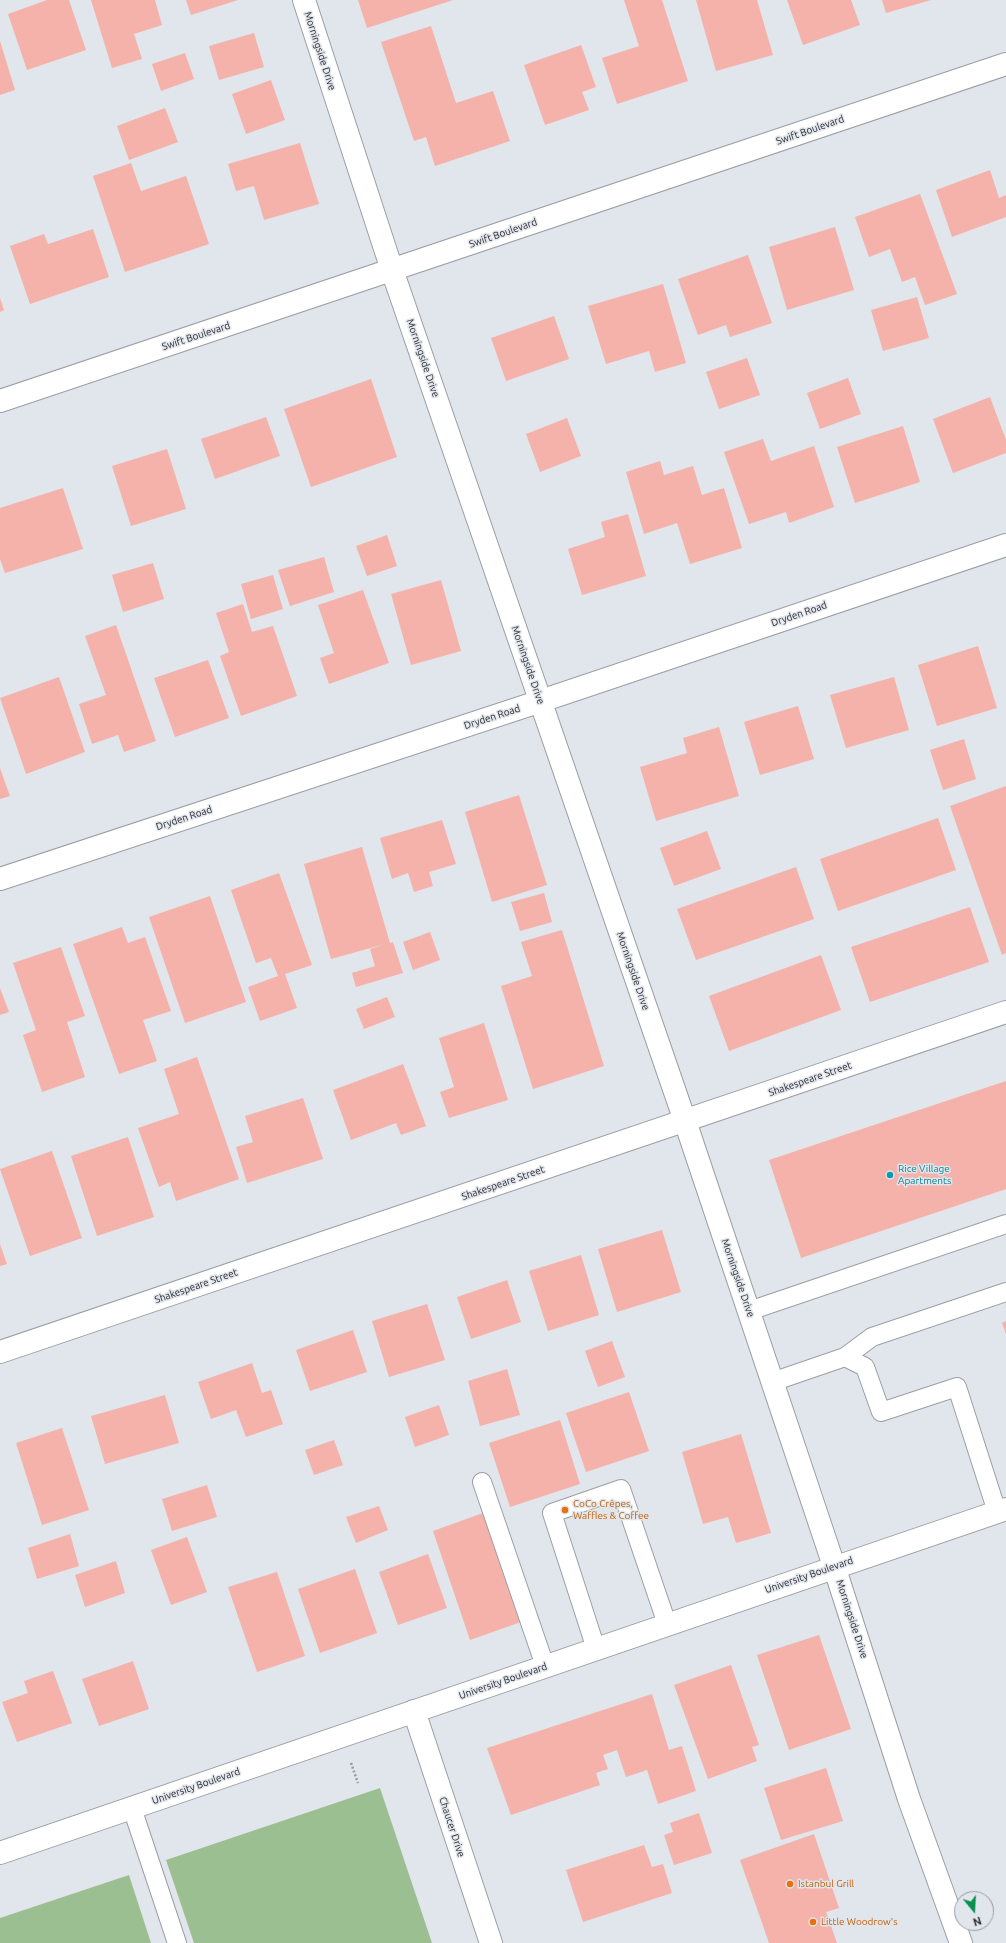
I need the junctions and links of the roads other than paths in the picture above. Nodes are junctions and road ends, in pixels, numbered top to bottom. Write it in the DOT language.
graph roads {
  1 [pos="304,0"];
  2 [pos="1006,64"];
  3 [pos="392,270"];
  4 [pos="0,401"];
  5 [pos="1006,545"];
  6 [pos="541,701"];
  7 [pos="0,879"];
  8 [pos="1006,1012"];
  9 [pos="685,1121"];
  10 [pos="1006,1224"];
  11 [pos="1006,1292"];
  12 [pos="749,1311"];
  13 [pos="0,1352"];
  14 [pos="845,1357"];
  15 [pos="772,1382"];
  16 [pos="482,1482"];
  17 [pos="1002,1510"];
  18 [pos="834,1566"];
  19 [pos="667,1624"];
  20 [pos="596,1648"];
  21 [pos="545,1666"];
  22 [pos="414,1711"];
  23 [pos="132,1808"];
  24 [pos="1,1848"];
  25 [pos="177,1943"];
  26 [pos="491,1943"];
  27 [pos="961,1943"];
  1 -- 3 [label="street, Morningside Drive"];
  2 -- 3 [label="street, Swift Boulevard"];
  3 -- 4 [label="street, Swift Boulevard"];
  3 -- 6 [label="street, Morningside Drive"];
  5 -- 6 [label="street, Dryden Road"];
  6 -- 7 [label="street, Dryden Road"];
  6 -- 9 [label="street, Morningside Drive"];
  8 -- 9 [label="street, Shakespeare Street"];
  9 -- 12 [label="street, Morningside Drive"];
  9 -- 13 [label="street, Shakespeare Street"];
  10 -- 12 [label="lane"];
  11 -- 14 [label="lane"];
  12 -- 15 [label="street, Morningside Drive"];
  14 -- 15 [label="lane"];
  14 -- 17 [label="lane"];
  15 -- 18 [label="street, Morningside Drive"];
  16 -- 21 [label="lane"];
  17 -- 18 [label="street, University Boulevard"];
  18 -- 19 [label="street, University Boulevard"];
  18 -- 27 [label="street, Morningside Drive"];
  19 -- 20 [label="street, University Boulevard"];
  19 -- 20 [label="lane"];
  20 -- 21 [label="street, University Boulevard"];
  21 -- 22 [label="street, University Boulevard"];
  22 -- 23 [label="street, University Boulevard"];
  22 -- 26 [label="street, Chaucer Drive"];
  23 -- 24 [label="street, University Boulevard"];
  23 -- 25 [label="lane"];
}
